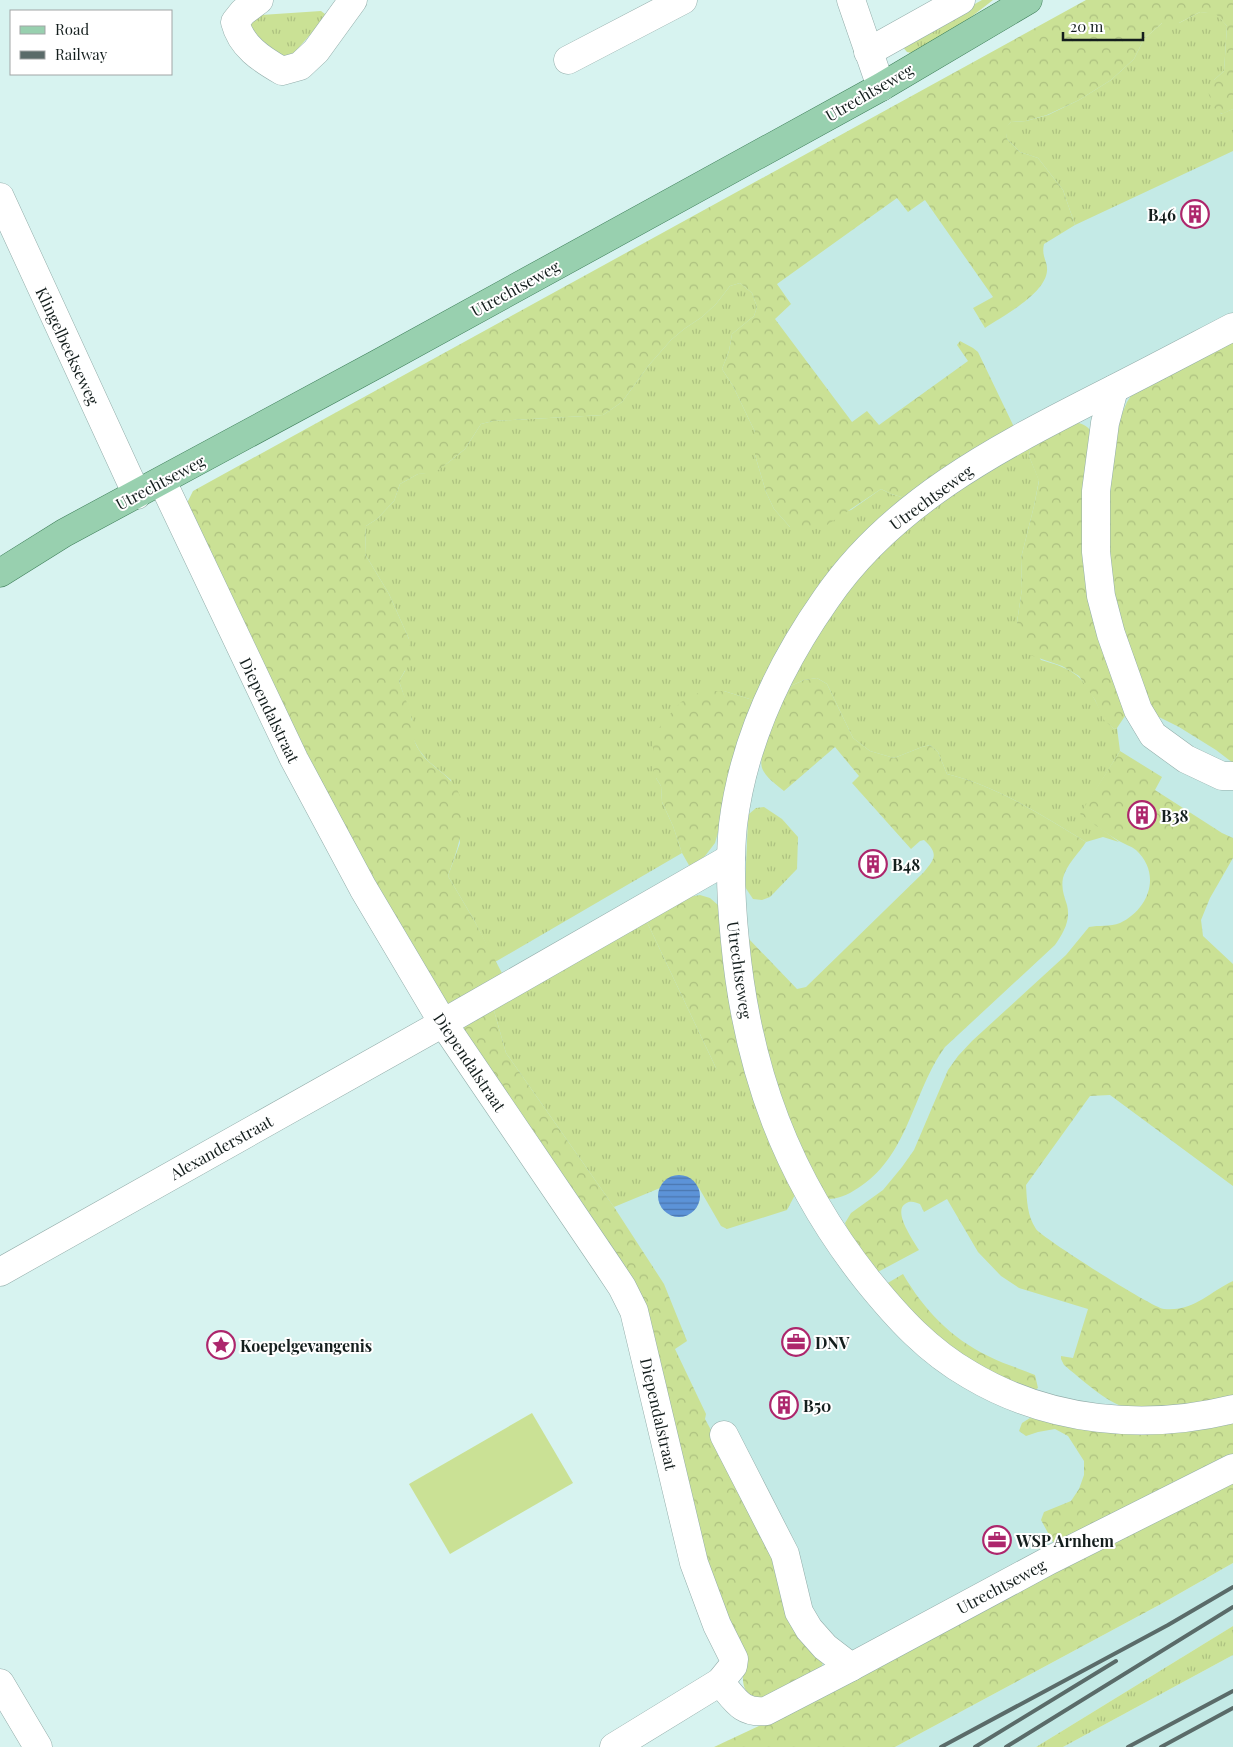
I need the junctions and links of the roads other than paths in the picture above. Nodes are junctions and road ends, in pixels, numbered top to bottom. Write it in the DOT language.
graph roads {
  1 [pos="259,0"];
  2 [pos="353,0"];
  3 [pos="683,0"];
  4 [pos="852,0"];
  5 [pos="961,0"];
  6 [pos="1028,0"];
  7 [pos="868,52"];
  8 [pos="568,60"];
  9 [pos="880,87"];
  10 [pos="0,197"];
  11 [pos="1233,327"];
  12 [pos="1114,389"];
  13 [pos="162,481"];
  14 [pos="137,495"];
  15 [pos="0,573"];
  16 [pos="1233,776"];
  17 [pos="731,858"];
  18 [pos="443,1023"];
  19 [pos="0,1272"];
  20 [pos="1233,1409"];
  21 [pos="724,1435"];
  22 [pos="1233,1468"];
  23 [pos="851,1667"];
  24 [pos="720,1682"];
  25 [pos="0,1683"];
  26 [pos="38,1747"];
  27 [pos="614,1747"];
  1 -- 2 [label="street"];
  3 -- 8 [label="street"];
  4 -- 7 [label="street"];
  5 -- 7 [label="street"];
  6 -- 9 [label="main road, Utrechtseweg"];
  7 -- 9 [label="street"];
  9 -- 13 [label="main road, Utrechtseweg"];
  10 -- 14 [label="street, Klingelbeekseweg"];
  11 -- 12 [label="street, Utrechtseweg"];
  12 -- 16 [label="street"];
  12 -- 17 [label="street, Utrechtseweg"];
  13 -- 14 [label="main road, Utrechtseweg"];
  13 -- 18 [label="street, Diependalstraat"];
  14 -- 15 [label="main road, Utrechtseweg"];
  17 -- 18 [label="street, Alexanderstraat"];
  17 -- 20 [label="street, Utrechtseweg"];
  18 -- 19 [label="street, Alexanderstraat"];
  18 -- 24 [label="street, Diependalstraat"];
  21 -- 23 [label="street"];
  22 -- 23 [label="street, Utrechtseweg"];
  23 -- 24 [label="street, Utrechtseweg"];
  24 -- 27 [label="street"];
  25 -- 26 [label="street"];
}
